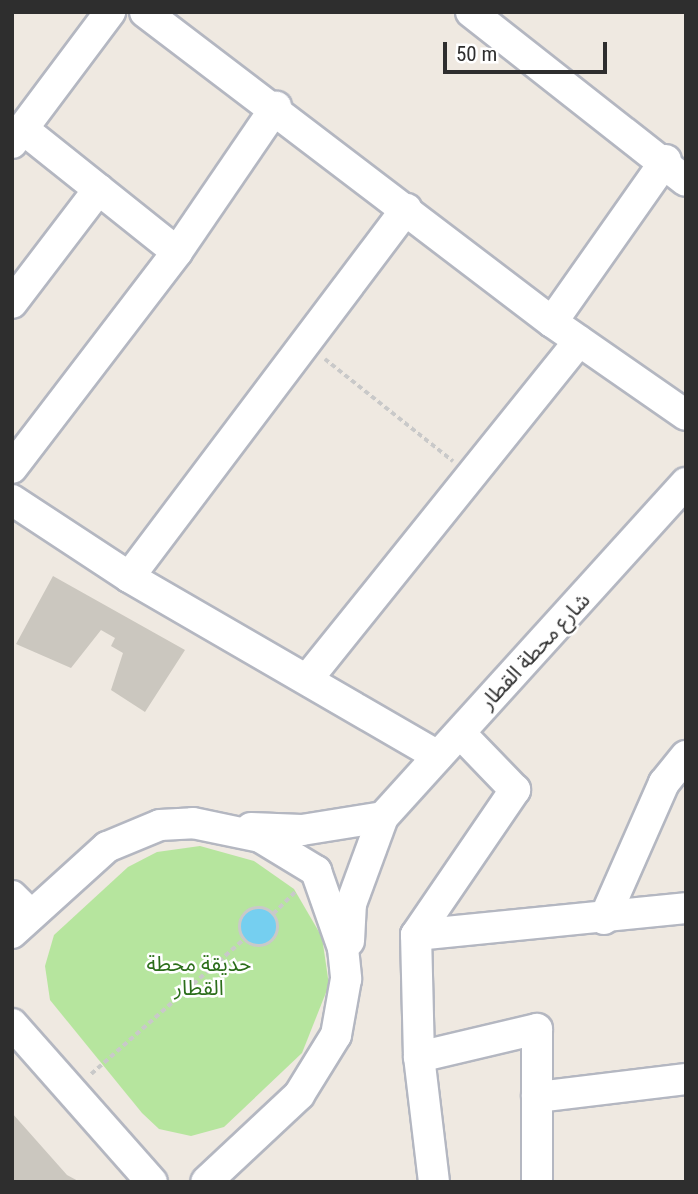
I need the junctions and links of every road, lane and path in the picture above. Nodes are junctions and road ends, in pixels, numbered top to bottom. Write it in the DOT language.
graph roads {
  1 [pos="110,12"];
  2 [pos="145,12"];
  3 [pos="486,17"];
  4 [pos="276,107"];
  5 [pos="18,136"];
  6 [pos="676,170"];
  7 [pos="99,189"];
  8 [pos="406,209"];
  9 [pos="177,252"];
  10 [pos="12,303"];
  11 [pos="552,322"];
  12 [pos="579,341"];
  13 [pos="306,345"];
  14 [pos="686,415"];
  15 [pos="12,468"];
  16 [pos="470,476"];
  17 [pos="686,483"];
  18 [pos="12,500"];
  19 [pos="129,577"];
  20 [pos="309,677"];
  21 [pos="460,733"];
  22 [pos="438,756"];
  23 [pos="686,756"];
  24 [pos="383,817"];
  25 [pos="224,827"];
  26 [pos="686,908"];
  27 [pos="19,915"];
  28 [pos="604,919"];
  29 [pos="416,936"];
  30 [pos="244,939"];
  31 [pos="346,979"];
  32 [pos="12,1024"];
  33 [pos="419,1057"];
  34 [pos="686,1079"];
  35 [pos="73,1090"];
  36 [pos="537,1097"];
  37 [pos="152,1182"];
  38 [pos="206,1182"];
  39 [pos="434,1182"];
  40 [pos="537,1182"];
  1 -- 5 [label="street"];
  2 -- 4 [label="street"];
  3 -- 6 [label="street"];
  4 -- 8 [label="street"];
  4 -- 9 [label="street"];
  5 -- 7 [label="street"];
  6 -- 11 [label="street"];
  7 -- 9 [label="street"];
  7 -- 10 [label="street"];
  8 -- 11 [label="street"];
  8 -- 13 [label="street"];
  9 -- 15 [label="street"];
  11 -- 12 [label="street"];
  12 -- 14 [label="street"];
  12 -- 16 [label="street"];
  13 -- 16 [label="path"];
  13 -- 19 [label="street"];
  16 -- 20 [label="street"];
  17 -- 21 [label="street, شارع محطة القطار"];
  18 -- 19 [label="street"];
  19 -- 20 [label="street"];
  20 -- 22 [label="street"];
  21 -- 22 [label="street, شارع محطة القطار"];
  21 -- 29 [label="street"];
  22 -- 24 [label="street, شارع محطة القطار"];
  23 -- 28 [label="street"];
  24 -- 25 [label="street"];
  24 -- 31 [label="street"];
  25 -- 27 [label="street"];
  25 -- 31 [label="street"];
  26 -- 28 [label="street"];
  28 -- 29 [label="street"];
  29 -- 33 [label="street"];
  30 -- 30 [label="path"];
  30 -- 35 [label="path"];
  31 -- 38 [label="street"];
  32 -- 35 [label="street"];
  33 -- 36 [label="street"];
  33 -- 39 [label="street"];
  34 -- 36 [label="street"];
  35 -- 37 [label="street"];
  36 -- 40 [label="street"];
}
